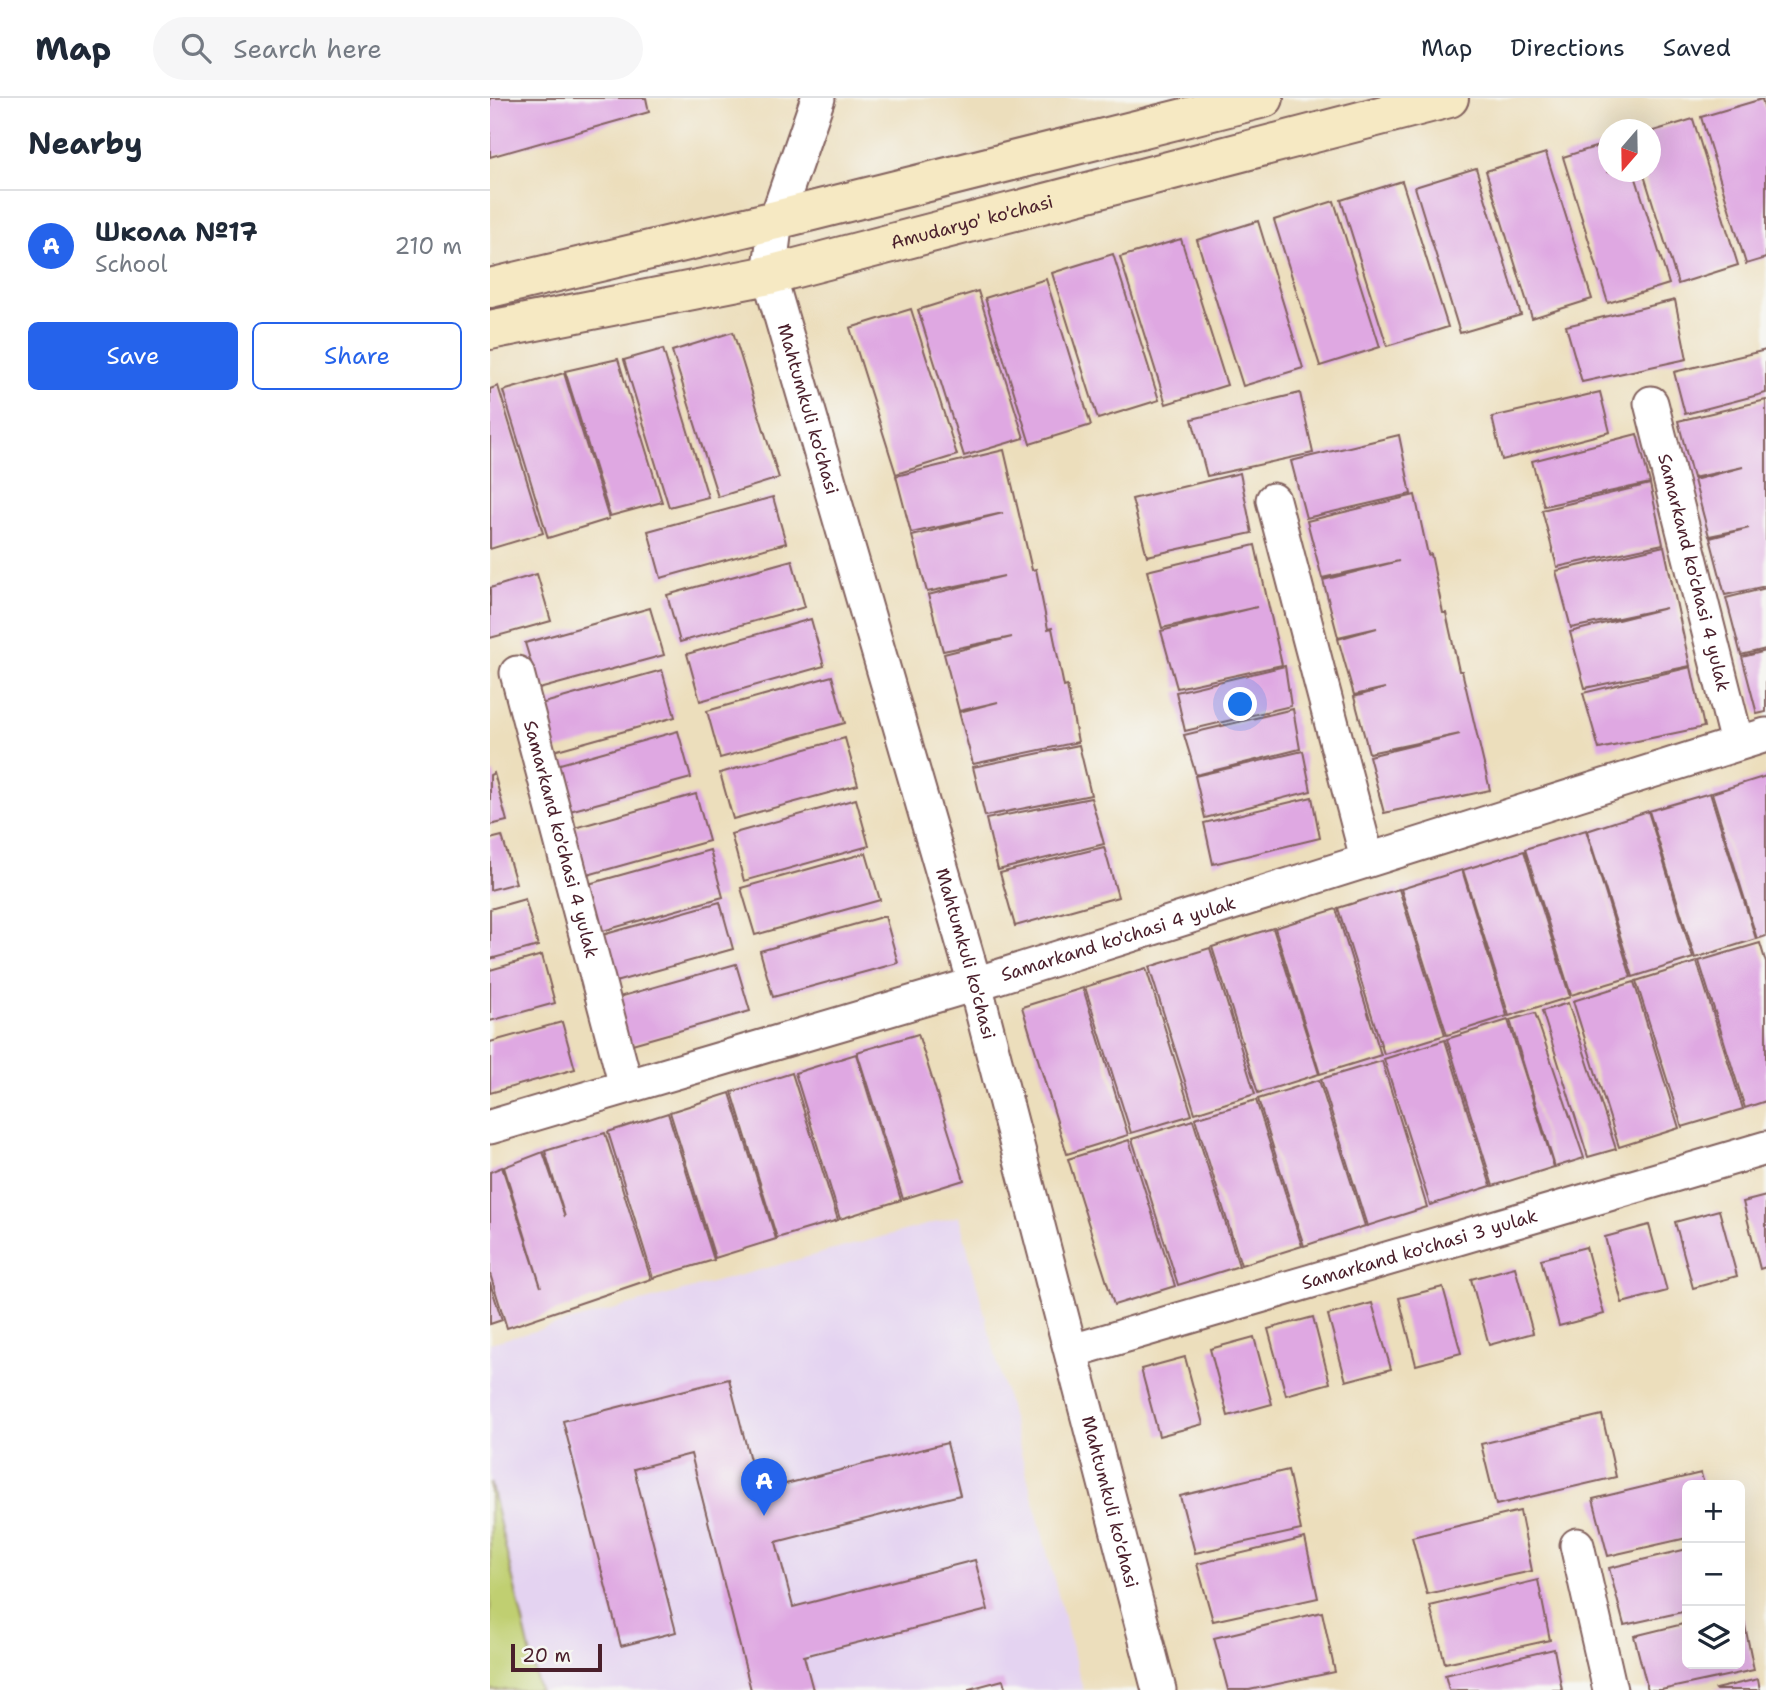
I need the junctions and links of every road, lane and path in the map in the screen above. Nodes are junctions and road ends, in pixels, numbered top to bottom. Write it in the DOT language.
graph roads {
  1 [pos="818,98"];
  2 [pos="1264,98"];
  3 [pos="1449,98"];
  4 [pos="776,220"];
  5 [pos="769,275"];
  6 [pos="490,288"];
  7 [pos="490,330"];
  8 [pos="1651,403"];
  9 [pos="1273,500"];
  10 [pos="517,673"];
  11 [pos="1751,739"];
  12 [pos="1367,858"];
  13 [pos="975,984"];
  14 [pos="626,1086"];
  15 [pos="490,1127"];
  16 [pos="1766,1148"];
  17 [pos="1072,1351"];
  18 [pos="1577,1545"];
  19 [pos="1159,1690"];
  20 [pos="1610,1690"];
  1 -- 4 [label="street, Mahtumkuli ko'chasi"];
  2 -- 4 [label="street"];
  3 -- 5 [label="street, Amudaryo' ko'chasi"];
  4 -- 5 [label="street, Mahtumkuli ko'chasi"];
  4 -- 6 [label="street"];
  5 -- 7 [label="street, Amudaryo' ko'chasi"];
  5 -- 13 [label="street, Mahtumkuli ko'chasi"];
  8 -- 11 [label="street, Samarkand ko'chasi 4 yulak"];
  9 -- 12 [label="street"];
  10 -- 14 [label="street, Samarkand ko'chasi 4 yulak"];
  11 -- 12 [label="street, Samarkand ko'chasi 4 yulak"];
  12 -- 13 [label="street, Samarkand ko'chasi 4 yulak"];
  13 -- 14 [label="street, Samarkand ko'chasi 4 yulak"];
  13 -- 17 [label="street, Mahtumkuli ko'chasi"];
  14 -- 15 [label="street, Samarkand ko'chasi 4 yulak"];
  16 -- 17 [label="street, Samarkand ko'chasi 3 yulak"];
  17 -- 19 [label="street, Mahtumkuli ko'chasi"];
  18 -- 20 [label="street"];
}
